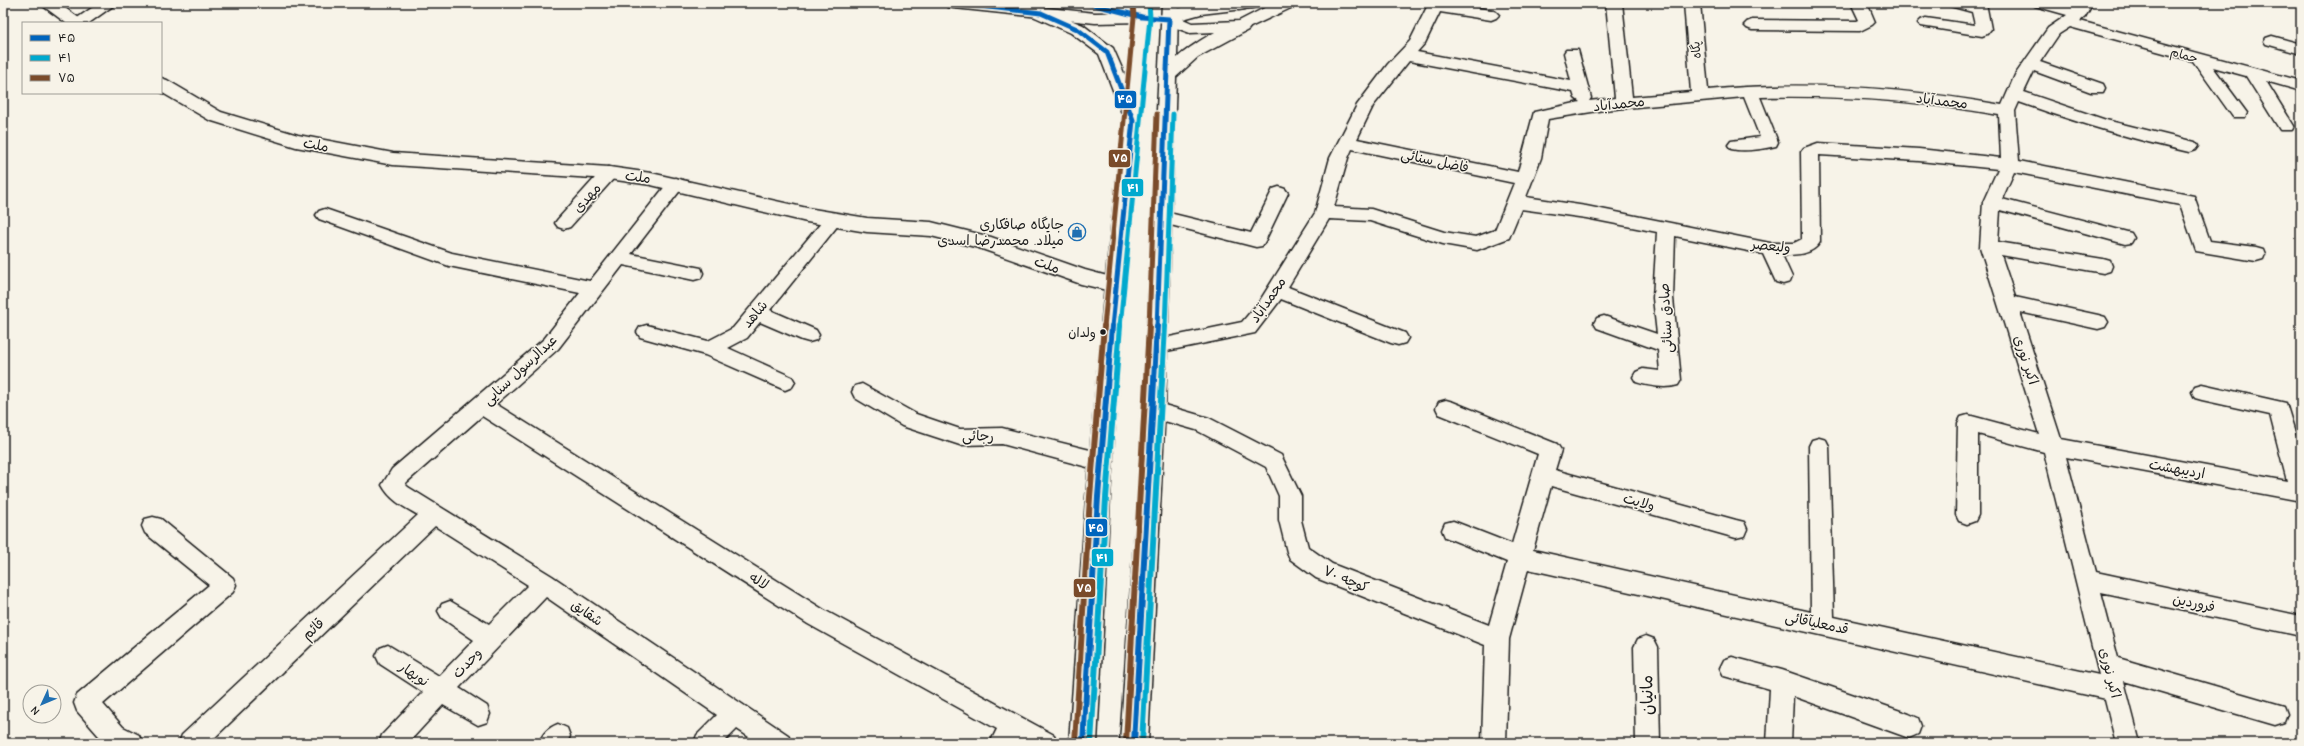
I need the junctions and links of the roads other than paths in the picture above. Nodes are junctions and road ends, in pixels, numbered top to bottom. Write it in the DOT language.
graph roads {
  1 [pos="47,3"];
  2 [pos="109,3"];
  3 [pos="954,3"];
  4 [pos="1087,3"];
  5 [pos="1287,3"];
  6 [pos="1614,3"];
  7 [pos="1692,3"];
  8 [pos="1859,3"];
  9 [pos="1955,3"];
  10 [pos="2040,3"];
  11 [pos="1240,4"];
  12 [pos="1436,5"];
  13 [pos="1978,6"];
  14 [pos="1141,10"];
  15 [pos="1169,11"];
  16 [pos="1041,13"];
  17 [pos="2078,13"];
  18 [pos="1491,15"];
  19 [pos="76,22"];
  20 [pos="80,22"];
  21 [pos="1926,23"];
  22 [pos="1752,24"];
  23 [pos="1242,26"];
  24 [pos="2272,41"];
  25 [pos="2301,50"];
  26 [pos="1572,53"];
  27 [pos="1405,55"];
  28 [pos="2199,59"];
  29 [pos="2031,64"];
  30 [pos="2253,74"];
  31 [pos="1166,77"];
  32 [pos="162,85"];
  33 [pos="2301,86"];
  34 [pos="1581,88"];
  35 [pos="2097,88"];
  36 [pos="1750,92"];
  37 [pos="1700,96"];
  38 [pos="2010,102"];
  39 [pos="1624,103"];
  40 [pos="1586,107"];
  41 [pos="2239,113"];
  42 [pos="1133,120"];
  43 [pos="2286,126"];
  44 [pos="1347,142"];
  45 [pos="1737,145"];
  46 [pos="2189,146"];
  47 [pos="2008,166"];
  48 [pos="609,173"];
  49 [pos="1524,180"];
  50 [pos="676,184"];
  51 [pos="1279,193"];
  52 [pos="1515,202"];
  53 [pos="1992,202"];
  54 [pos="1324,213"];
  55 [pos="325,215"];
  56 [pos="1161,217"];
  57 [pos="833,220"];
  58 [pos="564,223"];
  59 [pos="1666,228"];
  60 [pos="2125,238"];
  61 [pos="1989,247"];
  62 [pos="1770,249"];
  63 [pos="2256,254"];
  64 [pos="619,258"];
  65 [pos="2103,266"];
  66 [pos="694,273"];
  67 [pos="1783,277"];
  68 [pos="1115,285"];
  69 [pos="595,289"];
  70 [pos="1277,290"];
  71 [pos="2007,302"];
  72 [pos="757,312"];
  73 [pos="1604,322"];
  74 [pos="2098,322"];
  75 [pos="647,332"];
  76 [pos="809,335"];
  77 [pos="1398,338"];
  78 [pos="1666,345"];
  79 [pos="1157,346"];
  80 [pos="710,349"];
  81 [pos="1643,377"];
  82 [pos="785,382"];
  83 [pos="862,392"];
  84 [pos="2202,392"];
  85 [pos="482,405"];
  86 [pos="1446,408"];
  87 [pos="1154,410"];
  88 [pos="1818,446"];
  89 [pos="2053,446"];
  90 [pos="1102,462"];
  91 [pos="1542,475"];
  92 [pos="393,485"];
  93 [pos="2301,492"];
  94 [pos="434,514"];
  95 [pos="1967,515"];
  96 [pos="153,526"];
  97 [pos="1736,529"];
  98 [pos="1453,530"];
  99 [pos="1519,557"];
  100 [pos="2086,580"];
  101 [pos="544,583"];
  102 [pos="450,611"];
  103 [pos="1823,625"];
  104 [pos="2301,626"];
  105 [pos="491,638"];
  106 [pos="1497,639"];
  107 [pos="1646,647"];
  108 [pos="388,656"];
  109 [pos="2109,666"];
  110 [pos="1732,668"];
  111 [pos="1782,681"];
  112 [pos="2115,690"];
  113 [pos="440,691"];
  114 [pos="478,714"];
  115 [pos="735,714"];
  116 [pos="2275,714"];
  117 [pos="1909,726"];
  118 [pos="1007,734"];
  119 [pos="130,743"];
  120 [pos="191,743"];
  121 [pos="391,743"];
  122 [pos="706,743"];
  123 [pos="779,743"];
  124 [pos="1045,743"];
  125 [pos="1083,743"];
  126 [pos="1134,743"];
  127 [pos="1494,743"];
  128 [pos="1648,743"];
  129 [pos="1779,743"];
  130 [pos="2128,743"];
  1 -- 19 [label="main road"];
  2 -- 20 [label="street"];
  3 -- 16 [label="main road"];
  4 -- 14 [label="main road"];
  5 -- 23 [label="main road"];
  6 -- 39 [label="street"];
  7 -- 37 [label="street, پگاه"];
  8 -- 22 [label="street"];
  9 -- 13 [label="street"];
  10 -- 17 [label="street"];
  11 -- 15 [label="main road"];
  12 -- 18 [label="street"];
  12 -- 27 [label="street, محمدآباد"];
  13 -- 21 [label="street"];
  14 -- 15 [label="main road"];
  14 -- 16 [label="main road"];
  14 -- 42 [label="main road"];
  15 -- 23 [label="main road"];
  15 -- 31 [label="main road"];
  16 -- 42 [label="main road"];
  17 -- 28 [label="street, حمام"];
  17 -- 29 [label="street"];
  23 -- 31 [label="main road"];
  24 -- 25 [label="street"];
  26 -- 34 [label="street"];
  27 -- 34 [label="street"];
  27 -- 44 [label="street, محمدآباد"];
  28 -- 30 [label="street, حمام"];
  28 -- 41 [label="street"];
  29 -- 35 [label="street"];
  29 -- 38 [label="street"];
  30 -- 33 [label="street, حمام"];
  30 -- 43 [label="street"];
  31 -- 56 [label="main road"];
  32 -- 48 [label="main road, ملت"];
  34 -- 40 [label="street"];
  36 -- 37 [label="street, محمدآباد"];
  36 -- 38 [label="street, محمدآباد"];
  36 -- 45 [label="street"];
  37 -- 39 [label="street, محمدآباد"];
  38 -- 46 [label="street, محمدآباد"];
  38 -- 47 [label="street, اکبر نوری"];
  39 -- 40 [label="street, محمدآباد"];
  40 -- 49 [label="street, محمدآباد"];
  42 -- 68 [label="main road"];
  44 -- 49 [label="street, فاضل سنائی"];
  44 -- 54 [label="street, محمدآباد"];
  47 -- 53 [label="street, اکبر نوری"];
  47 -- 62 [label="street, ولیعصر"];
  47 -- 63 [label="street"];
  48 -- 50 [label="main road, ملت"];
  48 -- 58 [label="street, مهدی"];
  49 -- 52 [label="street, محمدآباد"];
  50 -- 57 [label="main road, ملت"];
  50 -- 64 [label="street, عبدالرسول سنایی"];
  51 -- 56 [label="street"];
  52 -- 54 [label="street, محمدآباد"];
  52 -- 59 [label="street, ولیعصر"];
  53 -- 60 [label="street"];
  53 -- 61 [label="street, اکبر نوری"];
  54 -- 70 [label="street, محمدآباد"];
  55 -- 69 [label="street"];
  56 -- 79 [label="main road"];
  57 -- 68 [label="main road, ملت"];
  57 -- 72 [label="street, شاهد"];
  59 -- 62 [label="street, ولیعصر"];
  59 -- 78 [label="street, صادق سنائی"];
  61 -- 65 [label="street"];
  61 -- 71 [label="street, اکبر نوری"];
  62 -- 67 [label="street"];
  64 -- 66 [label="street"];
  64 -- 69 [label="street, عبدالرسول سنایی"];
  68 -- 90 [label="main road"];
  69 -- 85 [label="street, عبدالرسول سنایی"];
  70 -- 77 [label="street"];
  70 -- 79 [label="street, محمدآباد"];
  71 -- 74 [label="street"];
  71 -- 89 [label="street, اکبر نوری"];
  72 -- 76 [label="street"];
  72 -- 80 [label="street, شاهد"];
  73 -- 78 [label="street"];
  75 -- 80 [label="street"];
  78 -- 81 [label="street, صادق سنائی"];
  79 -- 87 [label="main road"];
  80 -- 82 [label="street"];
  83 -- 90 [label="street, رجائی"];
  84 -- 93 [label="street"];
  85 -- 92 [label="street, عبدالرسول سنایی"];
  85 -- 118 [label="street, لاله"];
  86 -- 91 [label="street"];
  87 -- 106 [label="street, کوچه ۷۰"];
  87 -- 126 [label="main road"];
  88 -- 103 [label="street"];
  89 -- 93 [label="street, اردیبهشت"];
  89 -- 95 [label="street, اردیبهشت"];
  89 -- 100 [label="street, اکبر نوری"];
  90 -- 125 [label="main road"];
  91 -- 97 [label="street, ولایت"];
  91 -- 99 [label="street"];
  92 -- 94 [label="street, شقایق"];
  94 -- 101 [label="street, شقایق"];
  94 -- 120 [label="street, قائم"];
  96 -- 119 [label="street"];
  98 -- 99 [label="street, قدمعلیآقائی"];
  99 -- 103 [label="street, قدمعلیآقائی"];
  99 -- 106 [label="street"];
  100 -- 104 [label="street, فروردین"];
  100 -- 109 [label="street, اکبر نوری"];
  101 -- 105 [label="street, وحدت"];
  101 -- 115 [label="street, شقایق"];
  102 -- 105 [label="street"];
  103 -- 112 [label="street, قدمعلیآقائی"];
  105 -- 113 [label="street, وحدت"];
  106 -- 127 [label="street"];
  107 -- 128 [label="street, مانیان"];
  108 -- 113 [label="street, نوبهار"];
  109 -- 112 [label="street, اکبر نوری"];
  109 -- 116 [label="street"];
  110 -- 111 [label="street"];
  111 -- 117 [label="street"];
  111 -- 129 [label="street"];
  112 -- 130 [label="street, اکبر نوری"];
  113 -- 114 [label="street, نوبهار"];
  113 -- 121 [label="street, وحدت"];
  115 -- 122 [label="street"];
  115 -- 123 [label="street, شقایق"];
  118 -- 124 [label="street, لاله"];
}
